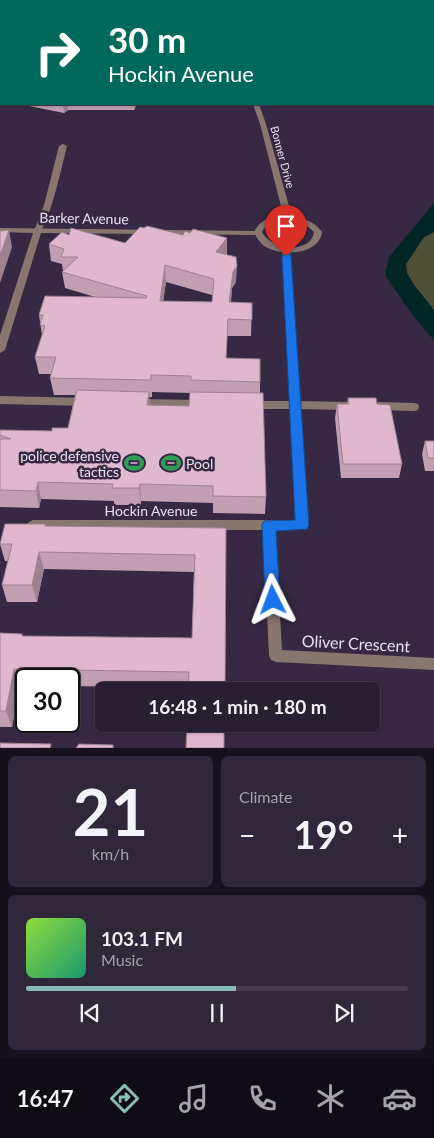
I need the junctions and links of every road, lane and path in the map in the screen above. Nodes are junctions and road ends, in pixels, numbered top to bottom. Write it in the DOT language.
graph roads {
  1 [pos="256,105"];
  2 [pos="63,146"];
  3 [pos="286,217"];
  4 [pos="0,230"];
  5 [pos="38,231"];
  6 [pos="258,233"];
  7 [pos="286,250"];
  8 [pos="0,350"];
  9 [pos="0,400"];
  10 [pos="99,402"];
  11 [pos="128,402"];
  12 [pos="217,404"];
  13 [pos="237,404"];
  14 [pos="296,405"];
  15 [pos="414,407"];
  16 [pos="20,525"];
  17 [pos="269,525"];
  18 [pos="434,664"];
  1 -- 3 [label="street, Bonner Drive"];
  2 -- 5 [label="street"];
  3 -- 6 [label="street"];
  3 -- 7 [label="street"];
  4 -- 5 [label="street, Barker Avenue"];
  5 -- 6 [label="street, Barker Avenue"];
  5 -- 8 [label="street"];
  6 -- 7 [label="street"];
  7 -- 14 [label="street"];
  9 -- 10 [label="street"];
  11 -- 12 [label="street"];
  13 -- 14 [label="street"];
  14 -- 15 [label="street"];
  14 -- 17 [label="street, Hockin Avenue"];
  16 -- 17 [label="street, Hockin Avenue"];
  17 -- 18 [label="street, Oliver Crescent"];
}
